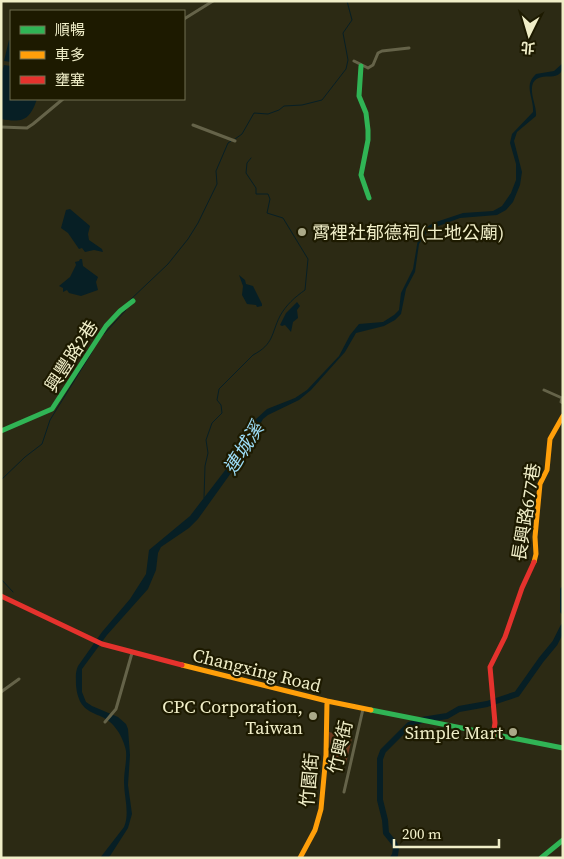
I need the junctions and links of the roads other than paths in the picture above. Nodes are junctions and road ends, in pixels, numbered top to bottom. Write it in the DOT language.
graph roads {
  1 [pos="212,1"];
  2 [pos="185,17"];
  3 [pos="409,48"];
  4 [pos="354,61"];
  5 [pos="360,66"];
  6 [pos="62,100"];
  7 [pos="194,125"];
  8 [pos="1,127"];
  9 [pos="235,141"];
  10 [pos="370,198"];
  11 [pos="132,301"];
  12 [pos="544,390"];
  13 [pos="563,403"];
  14 [pos="563,416"];
  15 [pos="1,432"];
  16 [pos="1,596"];
  17 [pos="132,653"];
  18 [pos="19,679"];
  19 [pos="1,692"];
  20 [pos="326,701"];
  21 [pos="363,708"];
  22 [pos="105,722"];
  23 [pos="493,736"];
  24 [pos="563,748"];
  25 [pos="344,792"];
  26 [pos="563,840"];
  27 [pos="300,858"];
  28 [pos="541,858"];
  1 -- 2 [label="street"];
  3 -- 5 [label="street"];
  4 -- 5 [label="street"];
  5 -- 10 [label="street"];
  6 -- 8 [label="street"];
  7 -- 9 [label="street"];
  11 -- 15 [label="street, 興豐路2巷"];
  12 -- 13 [label="street"];
  14 -- 23 [label="street, 長興路677巷"];
  16 -- 17 [label="street, Changxing Road"];
  17 -- 20 [label="street, Changxing Road"];
  17 -- 22 [label="street"];
  18 -- 19 [label="street"];
  20 -- 21 [label="street, Changxing Road"];
  20 -- 27 [label="street, 竹園街"];
  21 -- 23 [label="street, Changxing Road"];
  21 -- 25 [label="street, 竹興街"];
  23 -- 24 [label="street"];
  26 -- 28 [label="street"];
}
